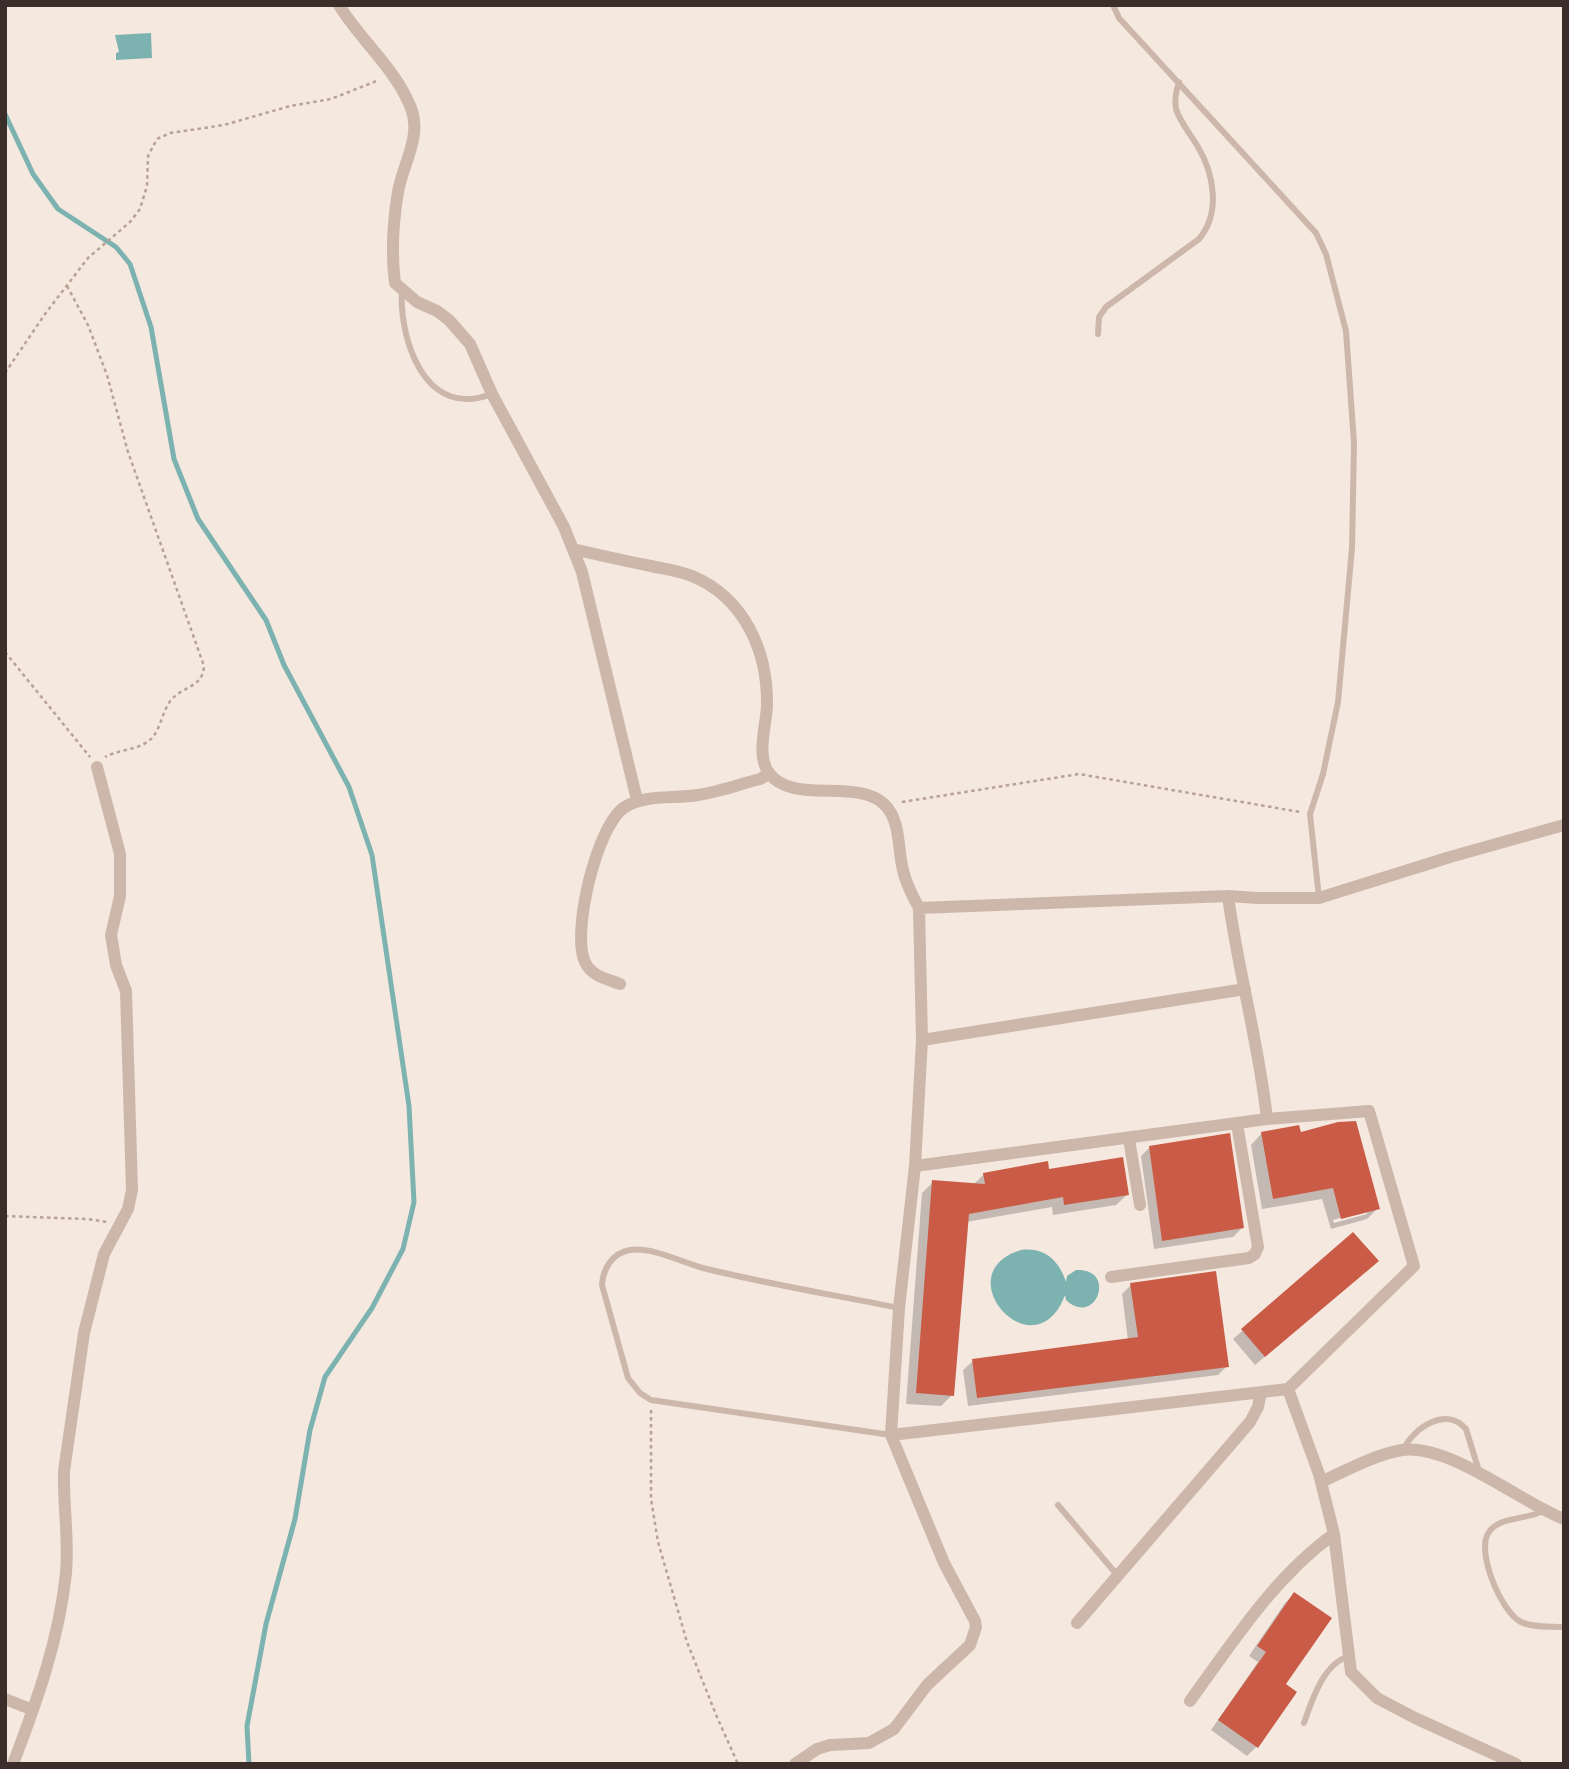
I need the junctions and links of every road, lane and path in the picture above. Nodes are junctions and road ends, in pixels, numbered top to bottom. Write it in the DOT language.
graph roads {
  1 [pos="339,5"];
  2 [pos="1113,5"];
  3 [pos="391,74"];
  4 [pos="1178,82"];
  5 [pos="67,286"];
  6 [pos="402,290"];
  7 [pos="1098,334"];
  8 [pos="5,373"];
  9 [pos="492,394"];
  10 [pos="573,550"];
  11 [pos="5,652"];
  12 [pos="97,767"];
  13 [pos="769,774"];
  14 [pos="637,800"];
  15 [pos="885,805"];
  16 [pos="1310,814"];
  17 [pos="1564,825"];
  18 [pos="1228,896"];
  19 [pos="1319,898"];
  20 [pos="919,908"];
  21 [pos="620,984"];
  22 [pos="1245,989"];
  23 [pos="922,1040"];
  24 [pos="1267,1119"];
  25 [pos="1237,1124"];
  26 [pos="1129,1139"];
  27 [pos="915,1166"];
  28 [pos="1140,1205"];
  29 [pos="5,1216"];
  30 [pos="118,1224"];
  31 [pos="1111,1277"];
  32 [pos="899,1308"];
  33 [pos="1288,1389"];
  34 [pos="1261,1392"];
  35 [pos="651,1400"];
  36 [pos="891,1435"];
  37 [pos="1403,1450"];
  38 [pos="1479,1473"];
  39 [pos="1321,1482"];
  40 [pos="1058,1505"];
  41 [pos="1543,1511"];
  42 [pos="1564,1519"];
  43 [pos="1334,1534"];
  44 [pos="1118,1576"];
  45 [pos="1077,1623"];
  46 [pos="1564,1627"];
  47 [pos="1349,1656"];
  48 [pos="5,1699"];
  49 [pos="1190,1701"];
  50 [pos="33,1710"];
  51 [pos="1304,1723"];
  52 [pos="13,1764"];
  53 [pos="738,1764"];
  54 [pos="795,1764"];
  55 [pos="1516,1764"];
  1 -- 3 [label="street"];
  2 -- 4 [label="lane"];
  3 -- 5 [label="path"];
  3 -- 6 [label="street"];
  4 -- 7 [label="lane"];
  4 -- 16 [label="lane"];
  5 -- 8 [label="path"];
  5 -- 12 [label="path"];
  6 -- 9 [label="street"];
  6 -- 9 [label="lane"];
  9 -- 10 [label="street"];
  10 -- 13 [label="street"];
  10 -- 14 [label="street"];
  11 -- 12 [label="path"];
  12 -- 30 [label="street"];
  13 -- 14 [label="street"];
  13 -- 15 [label="street"];
  14 -- 21 [label="street"];
  15 -- 16 [label="path"];
  15 -- 20 [label="street"];
  16 -- 19 [label="lane"];
  17 -- 19 [label="street"];
  18 -- 19 [label="street"];
  18 -- 20 [label="street"];
  18 -- 22 [label="street"];
  20 -- 23 [label="street"];
  22 -- 23 [label="street"];
  22 -- 24 [label="street"];
  23 -- 27 [label="street"];
  24 -- 25 [label="street"];
  24 -- 33 [label="street"];
  25 -- 26 [label="street"];
  25 -- 31 [label="street"];
  26 -- 27 [label="street"];
  26 -- 28 [label="street"];
  27 -- 32 [label="street"];
  29 -- 30 [label="path"];
  30 -- 50 [label="street"];
  32 -- 35 [label="lane"];
  32 -- 36 [label="street"];
  33 -- 34 [label="street"];
  33 -- 39 [label="street"];
  34 -- 36 [label="street"];
  34 -- 44 [label="street"];
  35 -- 36 [label="lane"];
  35 -- 53 [label="path"];
  36 -- 54 [label="street"];
  37 -- 38 [label="street"];
  37 -- 38 [label="lane"];
  37 -- 39 [label="street"];
  38 -- 41 [label="street"];
  39 -- 43 [label="street"];
  40 -- 44 [label="lane"];
  41 -- 42 [label="street"];
  41 -- 46 [label="lane"];
  43 -- 47 [label="street"];
  43 -- 49 [label="street"];
  44 -- 45 [label="street"];
  47 -- 51 [label="lane"];
  47 -- 55 [label="street"];
  48 -- 50 [label="street"];
  50 -- 52 [label="street"];
}
